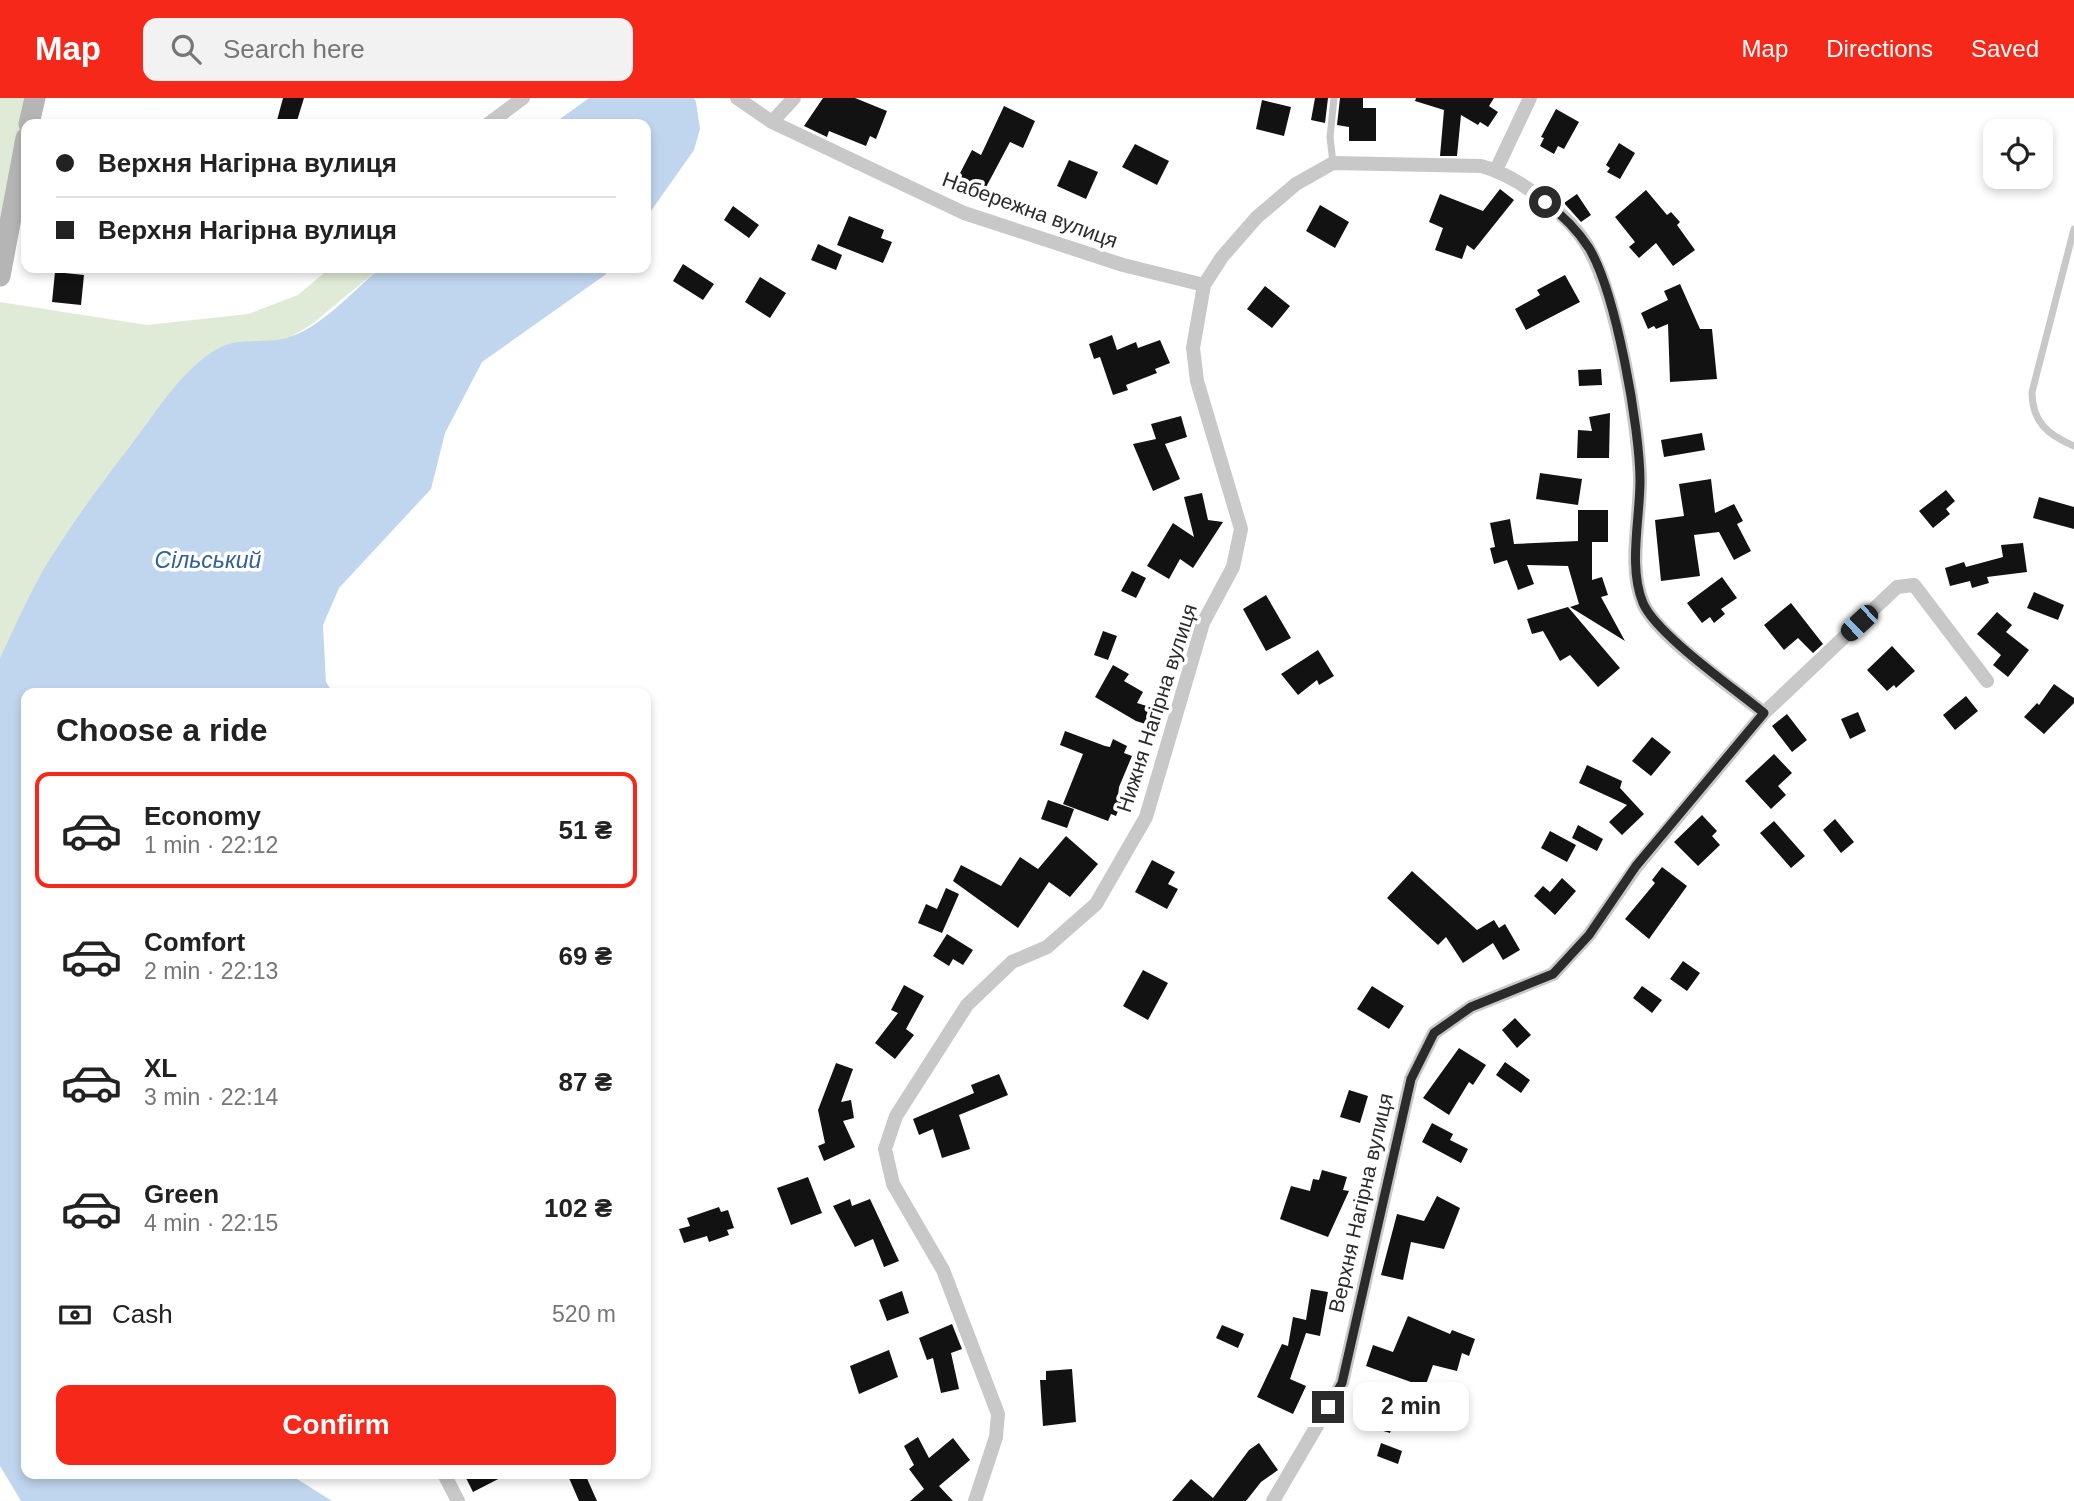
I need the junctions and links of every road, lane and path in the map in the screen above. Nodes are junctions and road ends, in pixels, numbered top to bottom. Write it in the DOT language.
graph roads {
  1 [pos="35,98"];
  2 [pos="523,98"];
  3 [pos="737,98"];
  4 [pos="794,98"];
  5 [pos="1334,98"];
  6 [pos="1530,98"];
  7 [pos="30,119"];
  8 [pos="495,119"];
  9 [pos="772,122"];
  10 [pos="1333,163"];
  11 [pos="1496,170"];
  12 [pos="21,176"];
  13 [pos="2074,229"];
  14 [pos="0,276"];
  15 [pos="1204,285"];
  16 [pos="2074,446"];
  17 [pos="1987,681"];
  18 [pos="1764,713"];
  19 [pos="447,1479"];
  20 [pos="458,1501"];
  21 [pos="975,1501"];
  22 [pos="1273,1501"];
  1 -- 7 [label="main road"];
  2 -- 8 [label="street"];
  3 -- 9 [label="street, Набережна вулиця"];
  4 -- 9 [label="street"];
  5 -- 10 [label="lane"];
  6 -- 11 [label="street"];
  9 -- 15 [label="street, Набережна вулиця"];
  10 -- 11 [label="street, Нижня Нагірна вулиця"];
  10 -- 15 [label="street, Нижня Нагірна вулиця"];
  11 -- 18 [label="street"];
  12 -- 14 [label="main road"];
  13 -- 16 [label="lane"];
  15 -- 21 [label="street, Нижня Нагірна вулиця"];
  17 -- 18 [label="street, Верхня Нагірна вулиця"];
  18 -- 22 [label="street, Верхня Нагірна вулиця"];
  19 -- 20 [label="street"];
}
